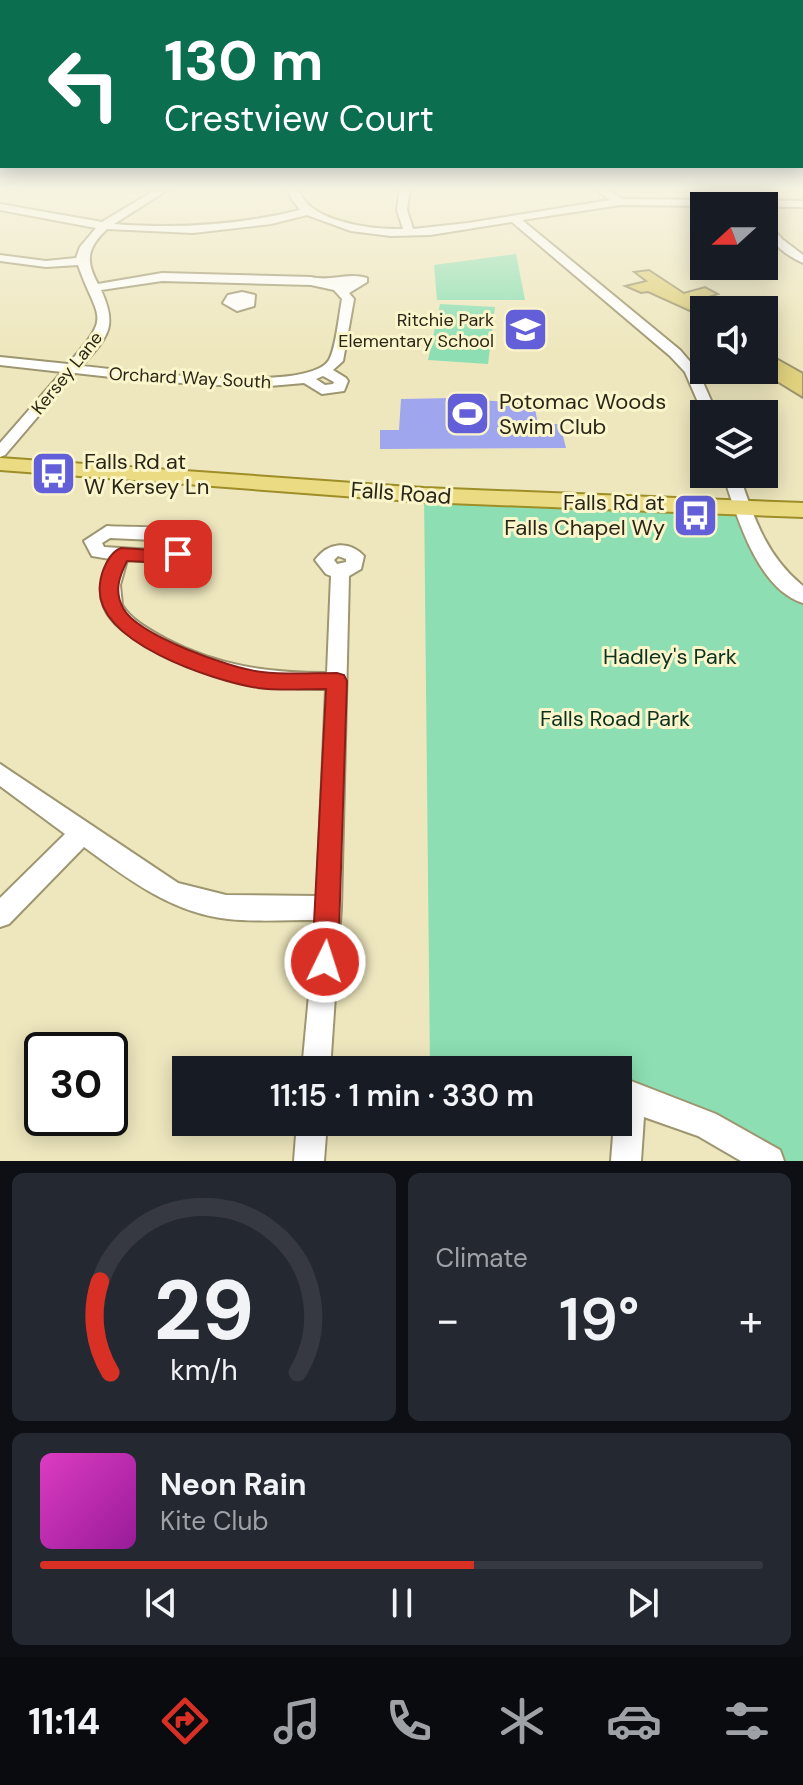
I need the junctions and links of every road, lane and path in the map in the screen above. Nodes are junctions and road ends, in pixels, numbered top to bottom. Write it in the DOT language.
graph roads {
  1 [pos="91,241"];
  2 [pos="542,241"];
  3 [pos="778,241"];
  4 [pos="797,250"];
  5 [pos="3,260"];
  6 [pos="803,260"];
  7 [pos="83,261"];
  8 [pos="250,279"];
  9 [pos="94,288"];
  10 [pos="242,296"];
  11 [pos="0,361"];
  12 [pos="73,370"];
  13 [pos="324,371"];
  14 [pos="307,379"];
  15 [pos="704,400"];
  16 [pos="0,452"];
  17 [pos="0,464"];
  18 [pos="735,488"];
  19 [pos="742,510"];
  20 [pos="803,510"];
  21 [pos="121,554"];
  22 [pos="340,572"];
  23 [pos="803,596"];
  24 [pos="337,681"];
  25 [pos="0,774"];
  26 [pos="82,833"];
  27 [pos="329,908"];
  28 [pos="0,915"];
  29 [pos="317,1056"];
  30 [pos="632,1097"];
  31 [pos="311,1136"];
  32 [pos="625,1136"];
  33 [pos="309,1161"];
  34 [pos="626,1161"];
  35 [pos="769,1161"];
  1 -- 7 [label="street"];
  2 -- 15 [label="street"];
  3 -- 4 [label="street"];
  4 -- 6 [label="street"];
  5 -- 7 [label="street"];
  7 -- 9 [label="street, Kersey Lane"];
  8 -- 9 [label="street"];
  8 -- 10 [label="street"];
  8 -- 13 [label="street"];
  9 -- 12 [label="street, Kersey Lane"];
  11 -- 12 [label="street, Orchard Way South"];
  12 -- 14 [label="street, Orchard Way South"];
  12 -- 16 [label="street, Kersey Lane"];
  13 -- 14 [label="street, Orchard Way South"];
  13 -- 14 [label="street, Orchard Way South"];
  17 -- 19 [label="main road, Falls Road"];
  18 -- 19 [label="street"];
  19 -- 20 [label="main road, Falls Road"];
  19 -- 23 [label="street"];
  21 -- 24 [label="street"];
  22 -- 24 [label="street"];
  24 -- 27 [label="street"];
  25 -- 26 [label="street"];
  26 -- 27 [label="street"];
  26 -- 28 [label="street"];
  27 -- 29 [label="street"];
  30 -- 35 [label="street"];
  31 -- 33 [label="street"];
  32 -- 34 [label="street"];
}
